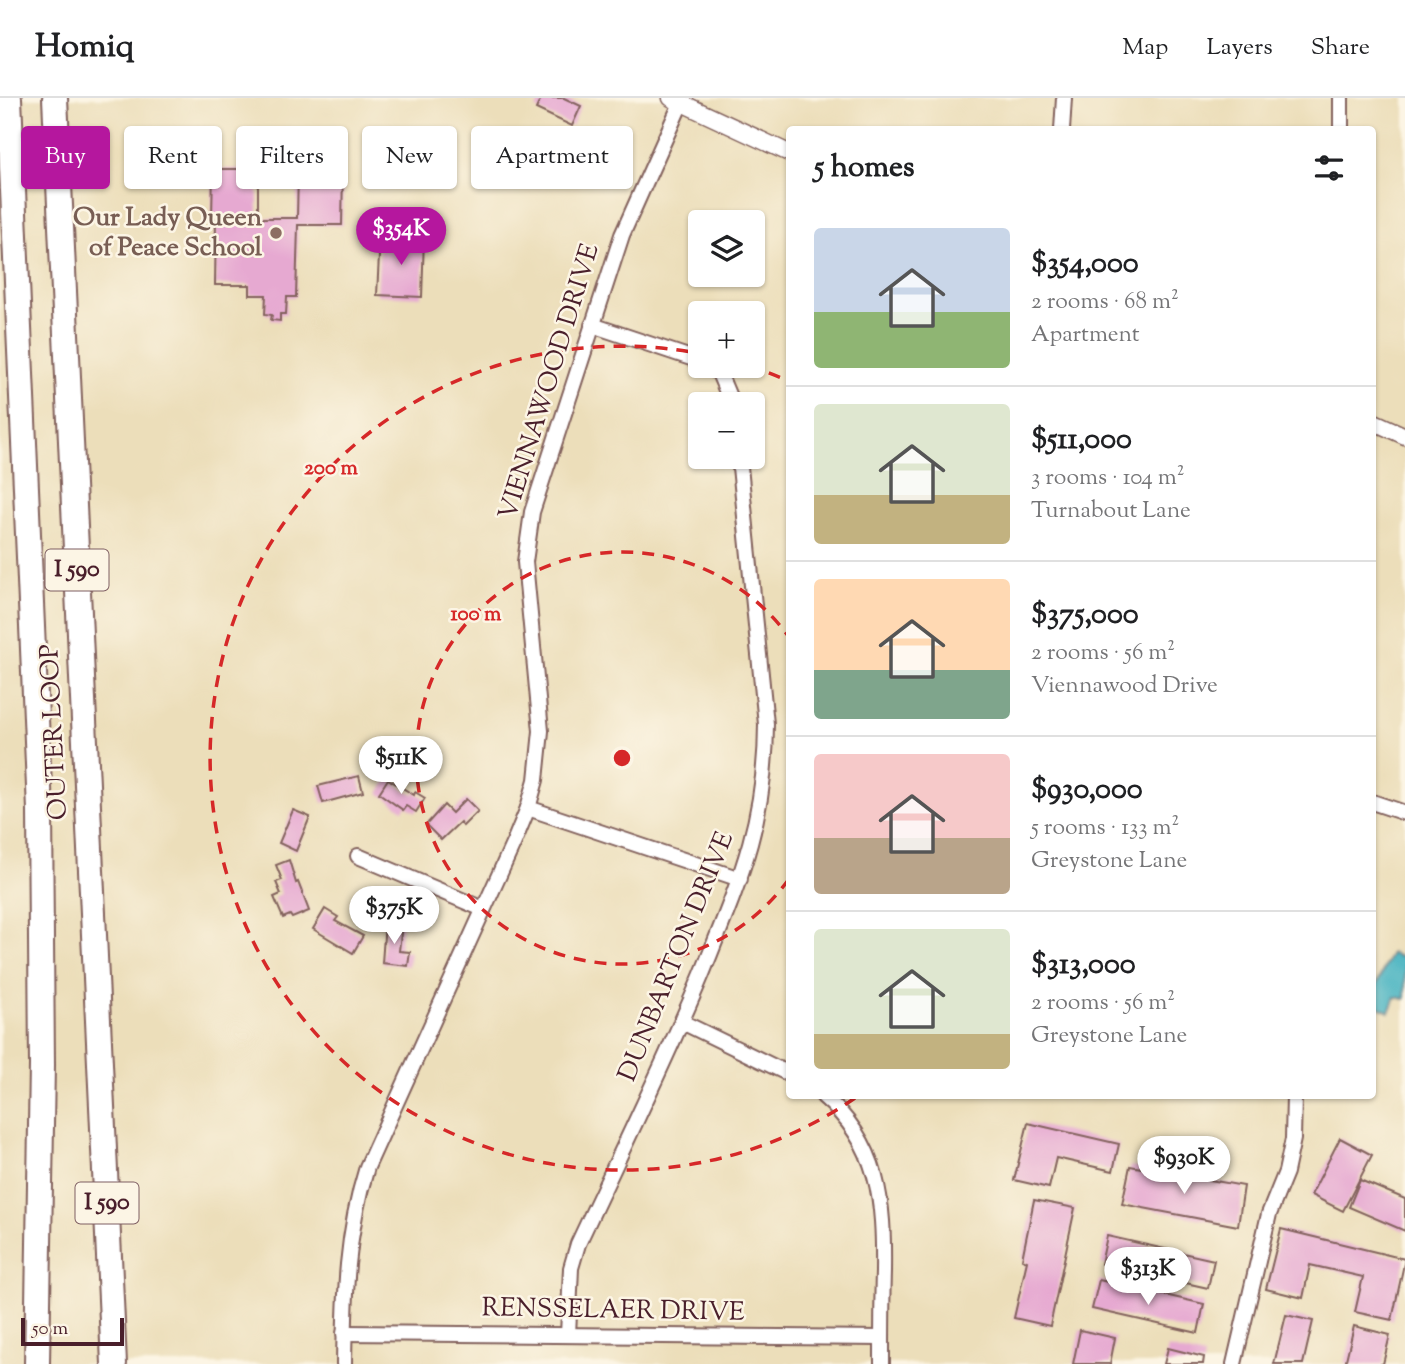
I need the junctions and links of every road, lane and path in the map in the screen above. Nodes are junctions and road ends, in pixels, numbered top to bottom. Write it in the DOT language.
graph roads {
  1 [pos="9,98"];
  2 [pos="55,98"];
  3 [pos="1064,98"];
  4 [pos="1341,98"];
  5 [pos="676,100"];
  6 [pos="1062,126"];
  7 [pos="1341,126"];
  8 [pos="786,152"];
  9 [pos="592,325"];
  10 [pos="688,357"];
  11 [pos="1376,423"];
  12 [pos="1405,436"];
  13 [pos="740,469"];
  14 [pos="1376,803"];
  15 [pos="528,808"];
  16 [pos="1405,813"];
  17 [pos="358,856"];
  18 [pos="740,879"];
  19 [pos="483,909"];
  20 [pos="682,1023"];
  21 [pos="786,1073"];
  22 [pos="826,1099"];
  23 [pos="1294,1099"];
  24 [pos="344,1333"];
  25 [pos="568,1335"];
  26 [pos="882,1338"];
  27 [pos="37,1364"];
  28 [pos="114,1364"];
  29 [pos="344,1364"];
  30 [pos="882,1364"];
  31 [pos="1234,1364"];
  1 -- 27 [label="highway, OUTER LOOP / I 590"];
  2 -- 28 [label="highway, OUTER LOOP / I 590"];
  3 -- 6 [label="street"];
  4 -- 7 [label="street"];
  5 -- 8 [label="street"];
  5 -- 9 [label="street, VIENNAWOOD DRIVE"];
  9 -- 10 [label="street"];
  9 -- 15 [label="street, VIENNAWOOD DRIVE"];
  11 -- 12 [label="street"];
  13 -- 18 [label="street, DUNBARTON DRIVE"];
  14 -- 16 [label="street"];
  15 -- 18 [label="street"];
  15 -- 19 [label="street, VIENNAWOOD DRIVE"];
  17 -- 19 [label="street"];
  18 -- 20 [label="street, DUNBARTON DRIVE"];
  19 -- 24 [label="street, VIENNAWOOD DRIVE"];
  20 -- 21 [label="street"];
  20 -- 25 [label="street, DUNBARTON DRIVE"];
  22 -- 26 [label="street"];
  23 -- 31 [label="street"];
  24 -- 25 [label="street, RENSSELAER DRIVE"];
  24 -- 29 [label="street, VIENNAWOOD DRIVE"];
  25 -- 26 [label="street, RENSSELAER DRIVE"];
  26 -- 30 [label="street"];
}
